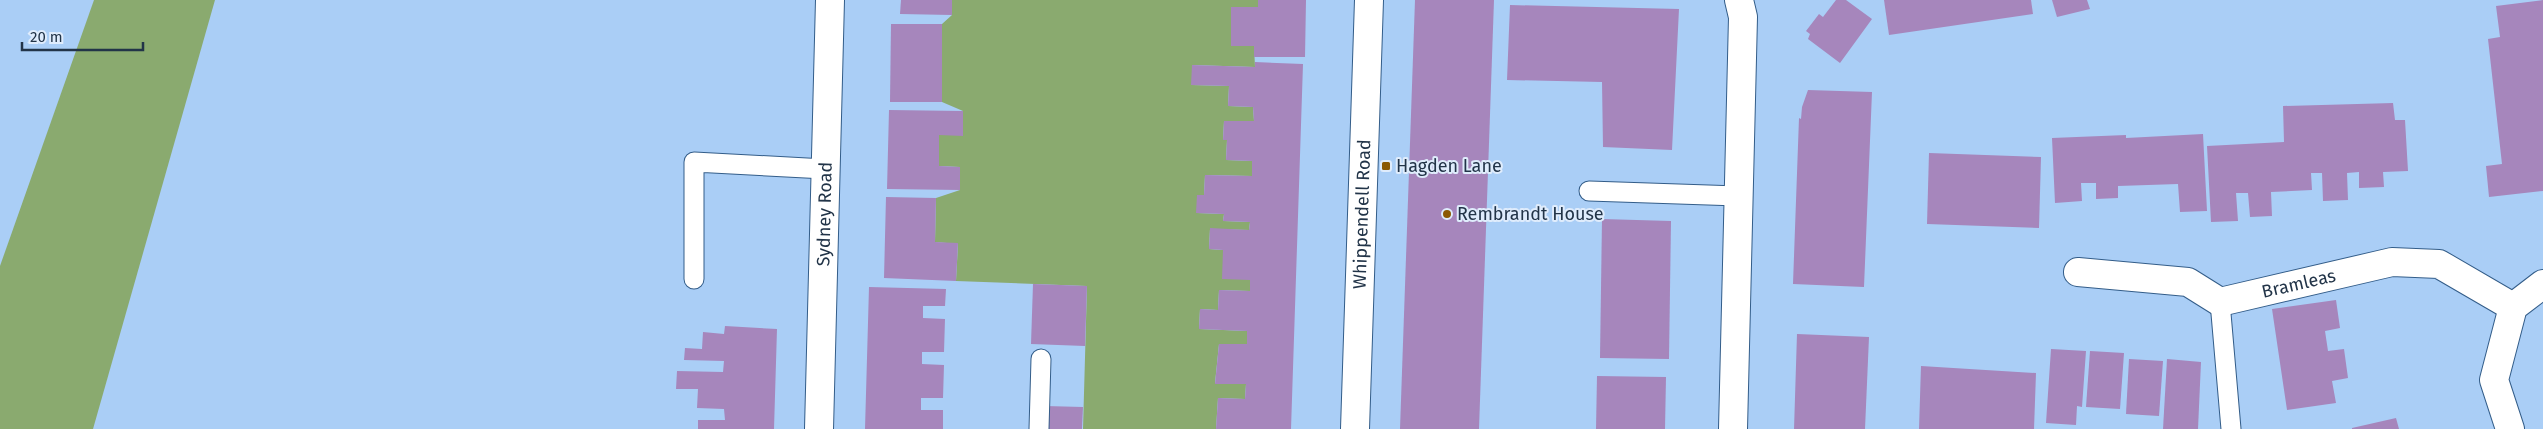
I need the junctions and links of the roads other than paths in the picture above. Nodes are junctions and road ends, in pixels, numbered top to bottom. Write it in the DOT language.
graph roads {
  1 [pos="830,0"];
  2 [pos="1369,0"];
  3 [pos="1739,0"];
  4 [pos="824,169"];
  5 [pos="1589,191"];
  6 [pos="1738,196"];
  7 [pos="2078,272"];
  8 [pos="694,279"];
  9 [pos="2543,284"];
  10 [pos="2220,302"];
  11 [pos="2513,307"];
  12 [pos="1041,359"];
  13 [pos="819,429"];
  14 [pos="1039,429"];
  15 [pos="1355,429"];
  16 [pos="1733,429"];
  17 [pos="2231,429"];
  18 [pos="2510,429"];
  1 -- 4 [label="street, Sydney Road"];
  2 -- 15 [label="street, Whippendell Road"];
  3 -- 6 [label="street"];
  4 -- 8 [label="lane"];
  4 -- 13 [label="street, Sydney Road"];
  5 -- 6 [label="lane"];
  6 -- 16 [label="street"];
  7 -- 10 [label="street"];
  9 -- 11 [label="street"];
  10 -- 11 [label="street, Bramleas"];
  10 -- 17 [label="lane"];
  11 -- 18 [label="street"];
  12 -- 14 [label="lane"];
}
